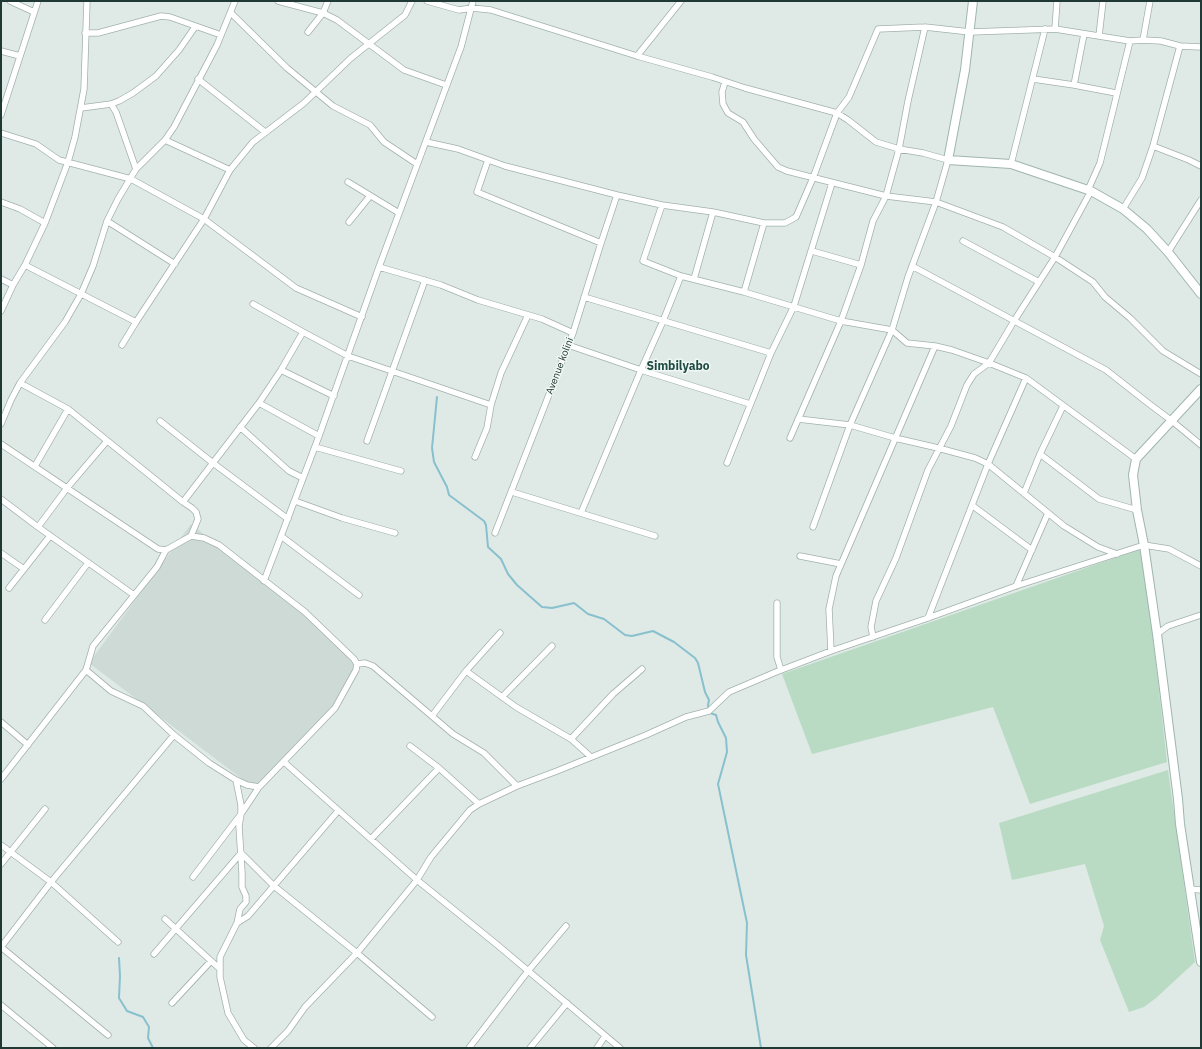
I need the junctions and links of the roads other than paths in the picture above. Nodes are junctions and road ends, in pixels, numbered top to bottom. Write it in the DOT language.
graph roads {
  1 [pos="10,1"];
  2 [pos="38,1"];
  3 [pos="87,1"];
  4 [pos="235,1"];
  5 [pos="278,1"];
  6 [pos="328,1"];
  7 [pos="412,1"];
  8 [pos="427,1"];
  9 [pos="473,1"];
  10 [pos="681,1"];
  11 [pos="973,1"];
  12 [pos="1057,1"];
  13 [pos="1103,1"];
  14 [pos="1150,1"];
  15 [pos="472,8"];
  16 [pos="34,12"];
  17 [pos="231,13"];
  18 [pos="323,13"];
  19 [pos="195,27"];
  20 [pos="925,27"];
  21 [pos="1044,29"];
  22 [pos="1055,29"];
  23 [pos="308,32"];
  24 [pos="970,32"];
  25 [pos="86,33"];
  26 [pos="1084,34"];
  27 [pos="221,36"];
  28 [pos="1099,36"];
  29 [pos="1130,40"];
  30 [pos="1143,40"];
  31 [pos="369,44"];
  32 [pos="1180,46"];
  33 [pos="1201,47"];
  34 [pos="1,51"];
  35 [pos="20,56"];
  36 [pos="637,56"];
  37 [pos="198,79"];
  38 [pos="1033,79"];
  39 [pos="725,82"];
  40 [pos="446,85"];
  41 [pos="1074,85"];
  42 [pos="317,92"];
  43 [pos="1116,94"];
  44 [pos="111,104"];
  45 [pos="81,108"];
  46 [pos="837,113"];
  47 [pos="1,115"];
  48 [pos="265,132"];
  49 [pos="1,133"];
  50 [pos="165,140"];
  51 [pos="426,142"];
  52 [pos="1154,146"];
  53 [pos="899,150"];
  54 [pos="488,160"];
  55 [pos="948,160"];
  56 [pos="68,162"];
  57 [pos="417,164"];
  58 [pos="1011,164"];
  59 [pos="1201,166"];
  60 [pos="136,169"];
  61 [pos="230,170"];
  62 [pos="813,178"];
  63 [pos="131,179"];
  64 [pos="348,182"];
  65 [pos="832,183"];
  66 [pos="1089,190"];
  67 [pos="617,195"];
  68 [pos="370,196"];
  69 [pos="886,196"];
  70 [pos="1201,200"];
  71 [pos="1,202"];
  72 [pos="936,202"];
  73 [pos="662,205"];
  74 [pos="1123,210"];
  75 [pos="713,212"];
  76 [pos="400,213"];
  77 [pos="204,219"];
  78 [pos="107,221"];
  79 [pos="349,222"];
  80 [pos="45,223"];
  81 [pos="764,223"];
  82 [pos="963,241"];
  83 [pos="601,243"];
  84 [pos="812,251"];
  85 [pos="1168,252"];
  86 [pos="1055,257"];
  87 [pos="174,264"];
  88 [pos="25,265"];
  89 [pos="861,265"];
  90 [pos="912,266"];
  91 [pos="379,267"];
  92 [pos="681,276"];
  93 [pos="1,279"];
  94 [pos="694,279"];
  95 [pos="424,280"];
  96 [pos="1039,282"];
  97 [pos="13,285"];
  98 [pos="744,292"];
  99 [pos="81,294"];
  100 [pos="1201,294"];
  101 [pos="584,297"];
  102 [pos="253,304"];
  103 [pos="794,306"];
  104 [pos="1,311"];
  105 [pos="528,315"];
  106 [pos="362,317"];
  107 [pos="663,321"];
  108 [pos="841,321"];
  109 [pos="1014,321"];
  110 [pos="136,322"];
  111 [pos="892,330"];
  112 [pos="303,332"];
  113 [pos="573,333"];
  114 [pos="122,345"];
  115 [pos="568,345"];
  116 [pos="936,346"];
  117 [pos="771,353"];
  118 [pos="348,356"];
  119 [pos="989,363"];
  120 [pos="281,370"];
  121 [pos="641,370"];
  122 [pos="392,372"];
  123 [pos="1201,374"];
  124 [pos="1026,378"];
  125 [pos="20,383"];
  126 [pos="1201,389"];
  127 [pos="334,396"];
  128 [pos="259,403"];
  129 [pos="750,404"];
  130 [pos="491,406"];
  131 [pos="1063,406"];
  132 [pos="68,409"];
  133 [pos="798,419"];
  134 [pos="1172,420"];
  135 [pos="160,421"];
  136 [pos="1,424"];
  137 [pos="850,425"];
  138 [pos="240,427"];
  139 [pos="320,436"];
  140 [pos="790,438"];
  141 [pos="895,438"];
  142 [pos="107,441"];
  143 [pos="367,441"];
  144 [pos="1,444"];
  145 [pos="1201,445"];
  146 [pos="315,448"];
  147 [pos="938,448"];
  148 [pos="1040,454"];
  149 [pos="475,457"];
  150 [pos="1136,459"];
  151 [pos="213,463"];
  152 [pos="727,463"];
  153 [pos="988,464"];
  154 [pos="35,466"];
  155 [pos="402,471"];
  156 [pos="303,478"];
  157 [pos="67,488"];
  158 [pos="512,492"];
  159 [pos="1024,493"];
  160 [pos="1,499"];
  161 [pos="295,501"];
  162 [pos="183,502"];
  163 [pos="973,506"];
  164 [pos="1137,510"];
  165 [pos="581,513"];
  166 [pos="1048,513"];
  167 [pos="288,519"];
  168 [pos="38,527"];
  169 [pos="813,527"];
  170 [pos="395,533"];
  171 [pos="495,533"];
  172 [pos="50,536"];
  173 [pos="191,536"];
  174 [pos="281,536"];
  175 [pos="655,536"];
  176 [pos="1144,545"];
  177 [pos="166,550"];
  178 [pos="1032,550"];
  179 [pos="1,553"];
  180 [pos="1116,554"];
  181 [pos="800,556"];
  182 [pos="88,563"];
  183 [pos="841,564"];
  184 [pos="1201,566"];
  185 [pos="24,569"];
  186 [pos="264,581"];
  187 [pos="1016,586"];
  188 [pos="9,588"];
  189 [pos="134,595"];
  190 [pos="359,595"];
  191 [pos="777,603"];
  192 [pos="1201,616"];
  193 [pos="928,618"];
  194 [pos="46,620"];
  195 [pos="500,633"];
  196 [pos="1157,634"];
  197 [pos="874,637"];
  198 [pos="552,646"];
  199 [pos="831,651"];
  200 [pos="357,664"];
  201 [pos="642,668"];
  202 [pos="86,670"];
  203 [pos="781,670"];
  204 [pos="466,671"];
  205 [pos="502,697"];
  206 [pos="432,716"];
  207 [pos="1,722"];
  208 [pos="174,735"];
  209 [pos="571,739"];
  210 [pos="28,745"];
  211 [pos="410,746"];
  212 [pos="590,758"];
  213 [pos="284,762"];
  214 [pos="439,768"];
  215 [pos="1,779"];
  216 [pos="236,780"];
  217 [pos="517,786"];
  218 [pos="259,787"];
  219 [pos="479,804"];
  220 [pos="45,808"];
  221 [pos="338,811"];
  222 [pos="241,814"];
  223 [pos="371,839"];
  224 [pos="1,845"];
  225 [pos="11,852"];
  226 [pos="241,853"];
  227 [pos="1,864"];
  228 [pos="193,877"];
  229 [pos="417,880"];
  230 [pos="51,882"];
  231 [pos="274,886"];
  232 [pos="1189,889"];
  233 [pos="1201,890"];
  234 [pos="164,919"];
  235 [pos="237,923"];
  236 [pos="566,926"];
  237 [pos="176,929"];
  238 [pos="1199,940"];
  239 [pos="118,942"];
  240 [pos="1,947"];
  241 [pos="357,953"];
  242 [pos="154,954"];
  243 [pos="211,961"];
  244 [pos="1201,962"];
  245 [pos="220,969"];
  246 [pos="528,971"];
  247 [pos="172,1003"];
  248 [pos="566,1003"];
  249 [pos="1,1005"];
  250 [pos="432,1017"];
  251 [pos="108,1035"];
  252 [pos="605,1036"];
  253 [pos="53,1048"];
  254 [pos="254,1048"];
  255 [pos="271,1048"];
  256 [pos="469,1048"];
  257 [pos="530,1048"];
  258 [pos="597,1048"];
  259 [pos="620,1048"];
  1 -- 16 [label="street"];
  2 -- 16 [label="street"];
  3 -- 25 [label="street"];
  4 -- 17 [label="street"];
  5 -- 18 [label="street"];
  6 -- 18 [label="street"];
  7 -- 31 [label="street"];
  8 -- 15 [label="street"];
  9 -- 15 [label="street"];
  10 -- 36 [label="street"];
  11 -- 24 [label="street"];
  12 -- 22 [label="street"];
  13 -- 28 [label="street"];
  14 -- 30 [label="street"];
  15 -- 36 [label="street"];
  15 -- 40 [label="street"];
  16 -- 35 [label="street"];
  17 -- 27 [label="street"];
  17 -- 42 [label="street"];
  18 -- 23 [label="street"];
  18 -- 31 [label="street"];
  19 -- 25 [label="street"];
  19 -- 27 [label="street"];
  19 -- 44 [label="street"];
  20 -- 24 [label="street"];
  20 -- 46 [label="street"];
  20 -- 53 [label="street"];
  21 -- 22 [label="street"];
  21 -- 24 [label="street"];
  21 -- 38 [label="street"];
  22 -- 26 [label="street"];
  24 -- 55 [label="street"];
  25 -- 45 [label="street"];
  26 -- 28 [label="street"];
  26 -- 41 [label="street"];
  27 -- 37 [label="street"];
  28 -- 29 [label="street"];
  29 -- 30 [label="street"];
  29 -- 43 [label="street"];
  30 -- 32 [label="street"];
  31 -- 40 [label="street"];
  31 -- 42 [label="street"];
  32 -- 33 [label="street"];
  32 -- 52 [label="street"];
  34 -- 35 [label="street"];
  35 -- 47 [label="street"];
  36 -- 39 [label="street"];
  37 -- 48 [label="street"];
  37 -- 50 [label="street"];
  38 -- 41 [label="street"];
  38 -- 58 [label="street"];
  39 -- 46 [label="street"];
  39 -- 62 [label="street"];
  40 -- 51 [label="street"];
  41 -- 43 [label="street"];
  42 -- 48 [label="street"];
  42 -- 57 [label="street"];
  43 -- 66 [label="street"];
  44 -- 45 [label="street"];
  44 -- 60 [label="street"];
  45 -- 56 [label="street"];
  46 -- 53 [label="street"];
  46 -- 62 [label="street"];
  48 -- 61 [label="street"];
  49 -- 56 [label="street"];
  50 -- 60 [label="street"];
  50 -- 61 [label="street"];
  51 -- 54 [label="street"];
  51 -- 57 [label="street"];
  52 -- 59 [label="street"];
  52 -- 74 [label="street"];
  53 -- 55 [label="street"];
  53 -- 69 [label="street"];
  54 -- 67 [label="street"];
  54 -- 83 [label="street"];
  55 -- 58 [label="street"];
  55 -- 72 [label="street"];
  56 -- 63 [label="street"];
  56 -- 80 [label="street"];
  57 -- 76 [label="street"];
  58 -- 66 [label="street"];
  60 -- 63 [label="street"];
  61 -- 77 [label="street"];
  62 -- 65 [label="street"];
  62 -- 81 [label="street"];
  63 -- 77 [label="street"];
  63 -- 78 [label="street"];
  64 -- 68 [label="street"];
  65 -- 69 [label="street"];
  65 -- 84 [label="street"];
  66 -- 74 [label="street"];
  66 -- 86 [label="street"];
  67 -- 73 [label="street"];
  67 -- 83 [label="street, Avenue kolini"];
  68 -- 76 [label="street"];
  68 -- 79 [label="street"];
  69 -- 72 [label="street"];
  69 -- 89 [label="street"];
  70 -- 85 [label="street"];
  71 -- 80 [label="street"];
  72 -- 86 [label="street"];
  72 -- 90 [label="street"];
  73 -- 75 [label="street"];
  73 -- 92 [label="street"];
  74 -- 85 [label="street"];
  75 -- 81 [label="street"];
  75 -- 94 [label="street"];
  76 -- 91 [label="street"];
  77 -- 87 [label="street"];
  77 -- 106 [label="street"];
  78 -- 87 [label="street"];
  78 -- 99 [label="street"];
  80 -- 88 [label="street"];
  81 -- 98 [label="street"];
  82 -- 96 [label="street"];
  83 -- 101 [label="street, Avenue kolini"];
  84 -- 89 [label="street"];
  84 -- 103 [label="street"];
  85 -- 100 [label="street"];
  86 -- 96 [label="street"];
  86 -- 123 [label="street"];
  87 -- 110 [label="street"];
  88 -- 97 [label="street"];
  88 -- 99 [label="street"];
  89 -- 108 [label="street"];
  90 -- 109 [label="street"];
  90 -- 111 [label="street"];
  91 -- 95 [label="street"];
  91 -- 106 [label="street"];
  92 -- 94 [label="street"];
  92 -- 107 [label="street"];
  93 -- 97 [label="street"];
  94 -- 98 [label="street"];
  95 -- 105 [label="street"];
  95 -- 122 [label="street"];
  96 -- 109 [label="street"];
  97 -- 104 [label="street"];
  98 -- 103 [label="street"];
  99 -- 110 [label="street"];
  99 -- 125 [label="street"];
  101 -- 107 [label="street"];
  101 -- 113 [label="street, Avenue kolini"];
  102 -- 112 [label="street"];
  103 -- 108 [label="street"];
  103 -- 117 [label="street"];
  105 -- 113 [label="street"];
  105 -- 130 [label="street"];
  106 -- 118 [label="street"];
  107 -- 117 [label="street"];
  107 -- 121 [label="street"];
  108 -- 111 [label="street"];
  108 -- 133 [label="street"];
  109 -- 119 [label="street"];
  109 -- 134 [label="street"];
  110 -- 114 [label="street"];
  111 -- 116 [label="street"];
  111 -- 137 [label="street"];
  112 -- 118 [label="street"];
  112 -- 120 [label="street"];
  113 -- 115 [label="street, Avenue kolini"];
  115 -- 121 [label="street"];
  115 -- 158 [label="street, Avenue kolini"];
  116 -- 119 [label="street"];
  116 -- 141 [label="street"];
  117 -- 129 [label="street"];
  118 -- 122 [label="street"];
  118 -- 127 [label="street"];
  119 -- 124 [label="street"];
  119 -- 147 [label="street"];
  120 -- 127 [label="street"];
  120 -- 128 [label="street"];
  121 -- 129 [label="street"];
  121 -- 165 [label="street"];
  122 -- 130 [label="street"];
  122 -- 143 [label="street"];
  124 -- 131 [label="street"];
  124 -- 153 [label="street"];
  125 -- 132 [label="street"];
  125 -- 136 [label="street"];
  126 -- 134 [label="street"];
  127 -- 139 [label="street"];
  128 -- 138 [label="street"];
  128 -- 139 [label="street"];
  129 -- 152 [label="street"];
  130 -- 149 [label="street"];
  131 -- 148 [label="street"];
  131 -- 150 [label="street"];
  132 -- 142 [label="street"];
  132 -- 154 [label="street"];
  133 -- 137 [label="street"];
  133 -- 140 [label="street"];
  134 -- 145 [label="street"];
  134 -- 150 [label="street"];
  135 -- 151 [label="street"];
  137 -- 141 [label="street"];
  137 -- 169 [label="street"];
  138 -- 151 [label="street"];
  138 -- 156 [label="street"];
  139 -- 146 [label="street"];
  141 -- 147 [label="street"];
  141 -- 183 [label="street"];
  142 -- 157 [label="street"];
  142 -- 162 [label="street"];
  144 -- 154 [label="street"];
  146 -- 155 [label="street"];
  146 -- 156 [label="street"];
  147 -- 153 [label="street"];
  147 -- 197 [label="street"];
  148 -- 159 [label="street"];
  148 -- 164 [label="street"];
  150 -- 164 [label="street"];
  151 -- 162 [label="street"];
  151 -- 167 [label="street"];
  153 -- 159 [label="street"];
  153 -- 163 [label="street"];
  154 -- 157 [label="street"];
  156 -- 161 [label="street"];
  157 -- 168 [label="street"];
  157 -- 177 [label="street"];
  158 -- 165 [label="street"];
  158 -- 171 [label="street, Avenue kolini"];
  159 -- 166 [label="street"];
  160 -- 168 [label="street"];
  161 -- 167 [label="street"];
  161 -- 170 [label="street"];
  162 -- 173 [label="street"];
  163 -- 178 [label="street"];
  163 -- 193 [label="street"];
  164 -- 176 [label="street"];
  165 -- 175 [label="street"];
  166 -- 178 [label="street"];
  166 -- 180 [label="street"];
  167 -- 174 [label="street"];
  168 -- 172 [label="street"];
  172 -- 182 [label="street"];
  172 -- 185 [label="street"];
  173 -- 177 [label="street"];
  173 -- 186 [label="street"];
  174 -- 186 [label="street"];
  174 -- 190 [label="street"];
  176 -- 180 [label="street"];
  176 -- 184 [label="street"];
  176 -- 196 [label="street"];
  177 -- 189 [label="street"];
  178 -- 187 [label="street"];
  179 -- 185 [label="street"];
  180 -- 187 [label="street"];
  181 -- 183 [label="street"];
  182 -- 189 [label="street"];
  182 -- 194 [label="street"];
  183 -- 199 [label="street"];
  185 -- 188 [label="street"];
  186 -- 200 [label="street"];
  187 -- 193 [label="street"];
  189 -- 202 [label="street"];
  191 -- 203 [label="street"];
  192 -- 196 [label="street"];
  193 -- 197 [label="street"];
  195 -- 204 [label="street"];
  196 -- 232 [label="street"];
  197 -- 199 [label="street"];
  198 -- 205 [label="street"];
  199 -- 203 [label="street"];
  200 -- 206 [label="street"];
  200 -- 213 [label="street"];
  201 -- 209 [label="street"];
  202 -- 208 [label="street"];
  202 -- 210 [label="street"];
  203 -- 212 [label="street"];
  204 -- 205 [label="street"];
  204 -- 206 [label="street"];
  205 -- 209 [label="street"];
  206 -- 217 [label="street"];
  207 -- 210 [label="street"];
  208 -- 216 [label="street"];
  208 -- 230 [label="street"];
  209 -- 212 [label="street"];
  210 -- 215 [label="street"];
  211 -- 214 [label="street"];
  212 -- 217 [label="street"];
  213 -- 218 [label="street"];
  213 -- 221 [label="street"];
  214 -- 219 [label="street"];
  214 -- 223 [label="street"];
  216 -- 218 [label="street"];
  216 -- 222 [label="street"];
  217 -- 219 [label="street"];
  218 -- 222 [label="street"];
  219 -- 229 [label="street"];
  220 -- 225 [label="street"];
  221 -- 223 [label="street"];
  221 -- 231 [label="street"];
  222 -- 226 [label="street"];
  222 -- 228 [label="street"];
  223 -- 229 [label="street"];
  224 -- 225 [label="street"];
  225 -- 227 [label="street"];
  225 -- 230 [label="street"];
  226 -- 231 [label="street"];
  226 -- 235 [label="street"];
  226 -- 237 [label="street"];
  229 -- 241 [label="street"];
  229 -- 246 [label="street"];
  230 -- 239 [label="street"];
  230 -- 240 [label="street"];
  231 -- 235 [label="street"];
  231 -- 241 [label="street"];
  232 -- 233 [label="street"];
  232 -- 238 [label="street"];
  234 -- 237 [label="street"];
  235 -- 245 [label="street"];
  236 -- 246 [label="street"];
  237 -- 242 [label="street"];
  237 -- 243 [label="street"];
  238 -- 244 [label="street"];
  240 -- 251 [label="street"];
  241 -- 250 [label="street"];
  241 -- 255 [label="street"];
  243 -- 245 [label="street"];
  243 -- 247 [label="street"];
  245 -- 254 [label="street"];
  246 -- 248 [label="street"];
  246 -- 256 [label="street"];
  248 -- 252 [label="street"];
  248 -- 257 [label="street"];
  249 -- 253 [label="street"];
  252 -- 258 [label="street"];
  252 -- 259 [label="street"];
}
